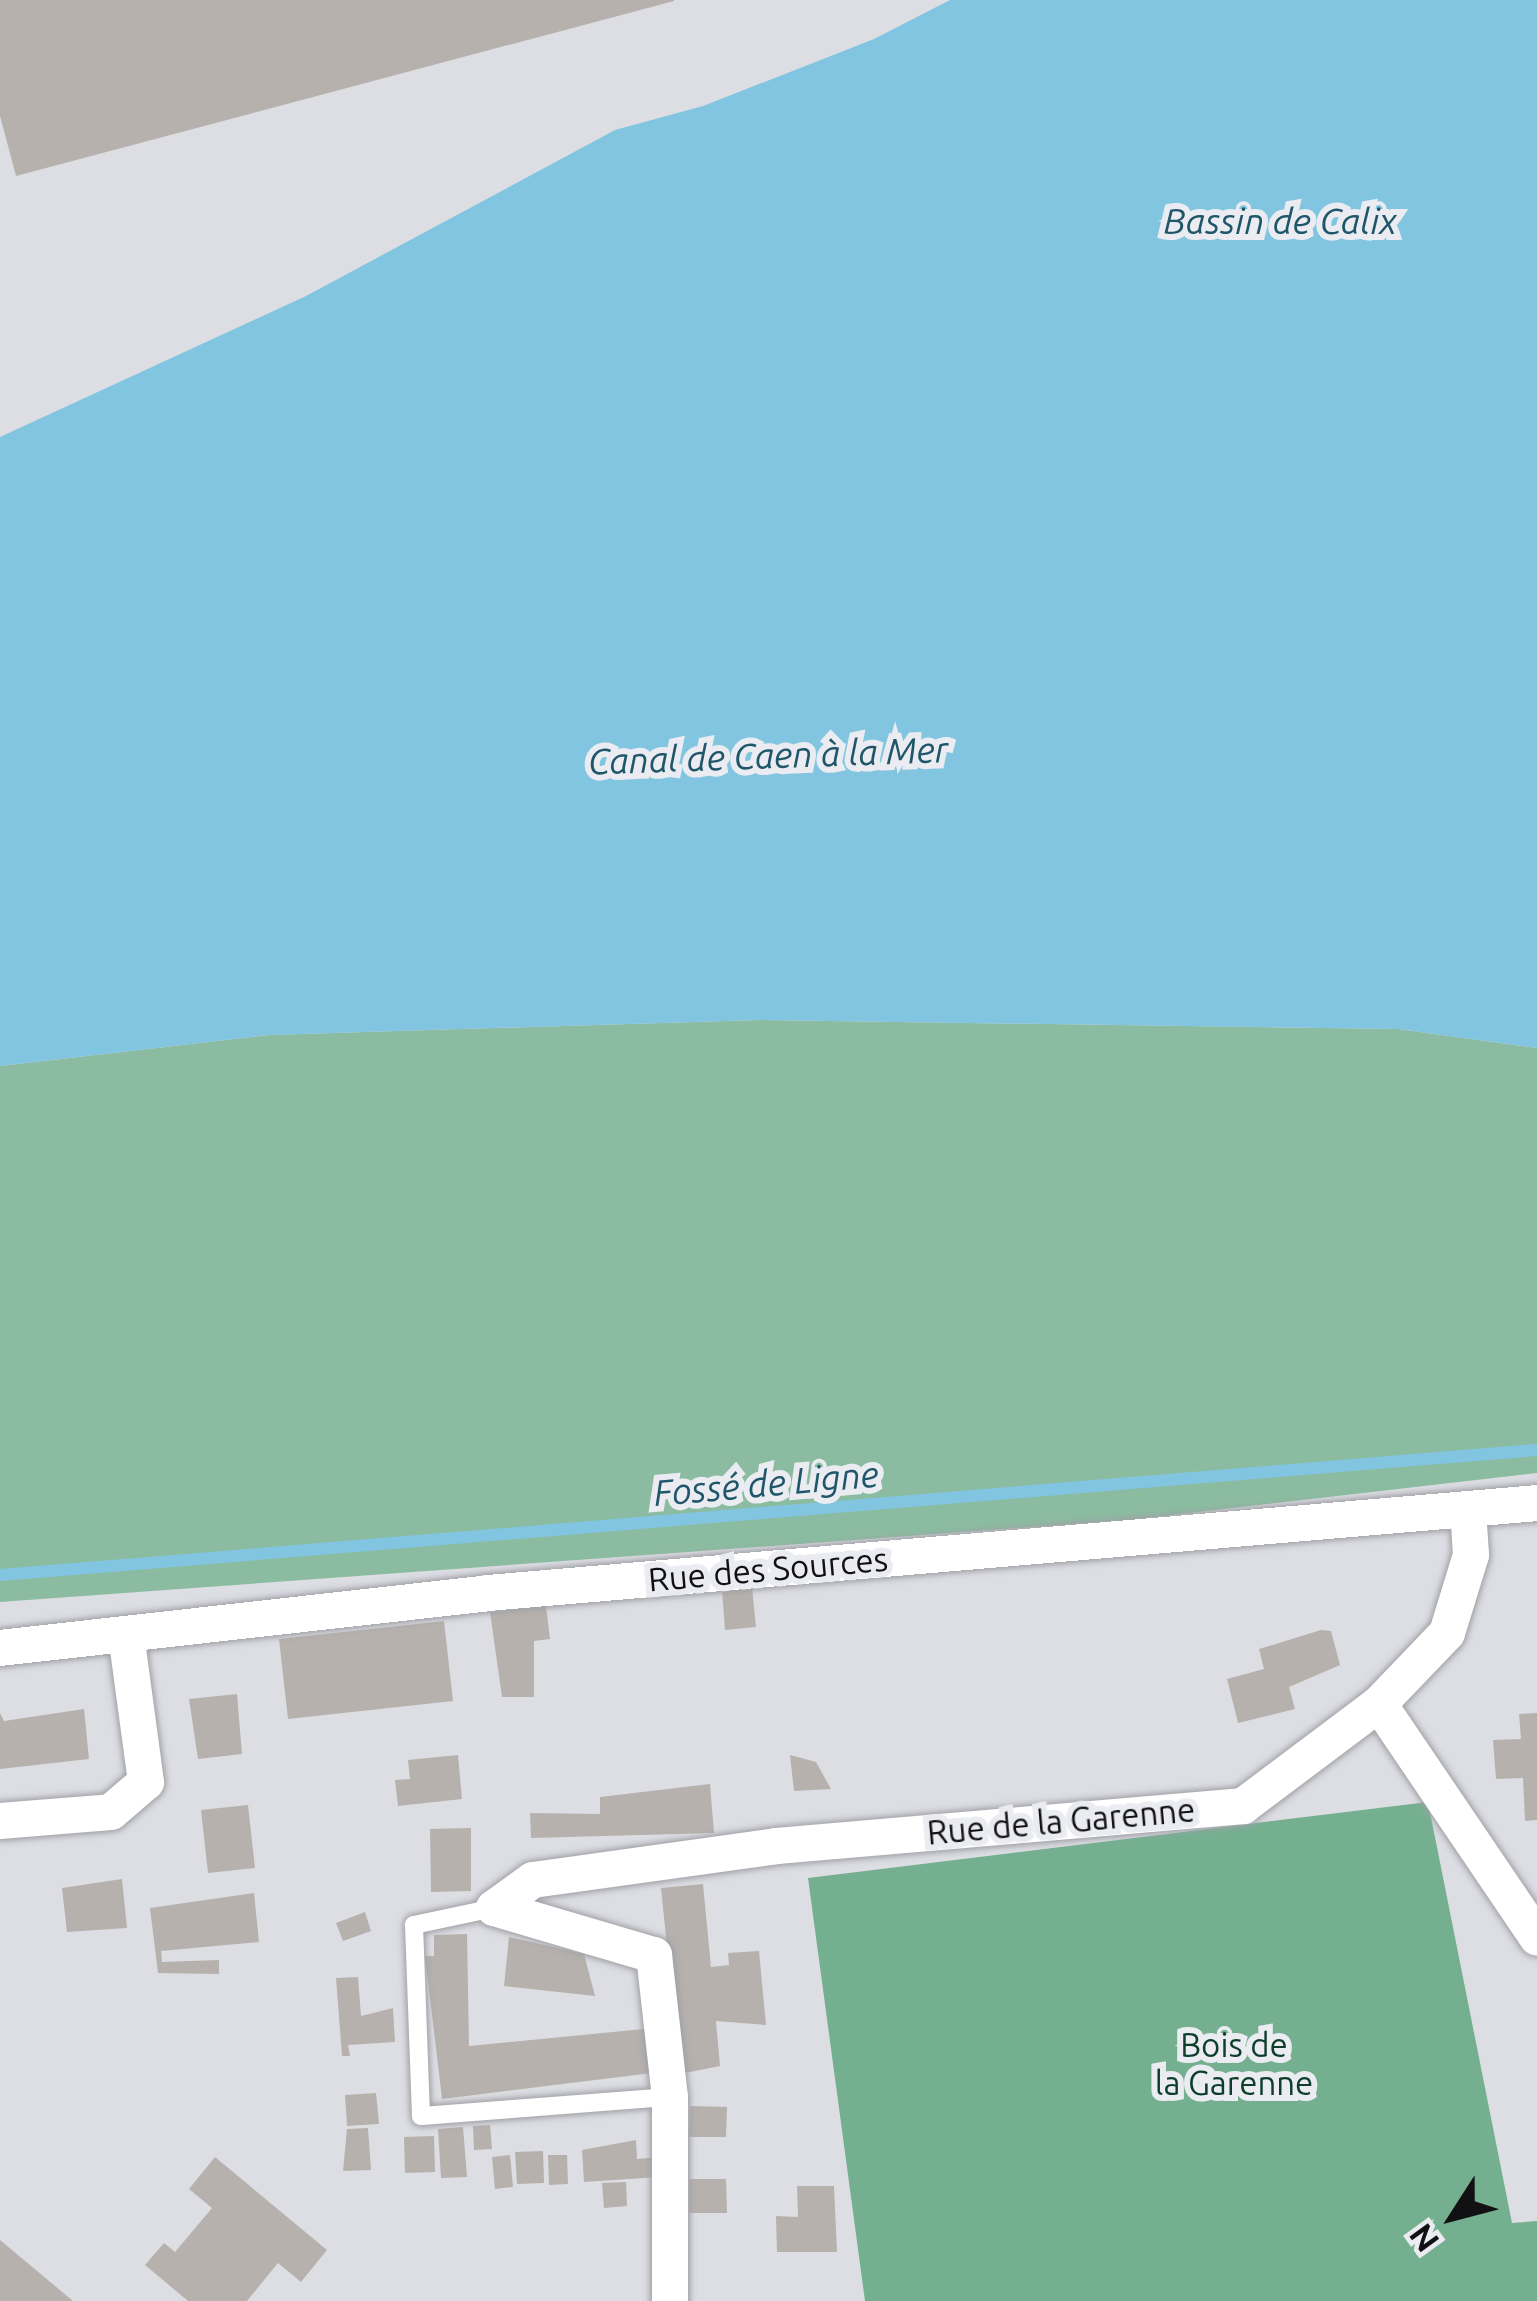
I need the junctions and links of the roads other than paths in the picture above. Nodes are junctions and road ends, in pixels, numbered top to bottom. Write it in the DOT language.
graph roads {
  1 [pos="1537,1504"];
  2 [pos="1468,1509"];
  3 [pos="126,1635"];
  4 [pos="0,1648"];
  5 [pos="1379,1704"];
  6 [pos="0,1821"];
  7 [pos="494,1908"];
  8 [pos="1537,1937"];
  9 [pos="670,2097"];
  10 [pos="670,2301"];
  1 -- 2 [label="street, Rue des Sources"];
  2 -- 3 [label="street, Rue des Sources"];
  2 -- 5 [label="street, Rue de la Garenne"];
  3 -- 4 [label="street, Rue des Sources"];
  3 -- 6 [label="street"];
  5 -- 7 [label="street, Rue de la Garenne"];
  5 -- 8 [label="street"];
  7 -- 9 [label="street, Rue de la Garenne"];
  7 -- 9 [label="lane, Rue de la Garenne"];
  9 -- 10 [label="street, Rue de la Garenne"];
}
